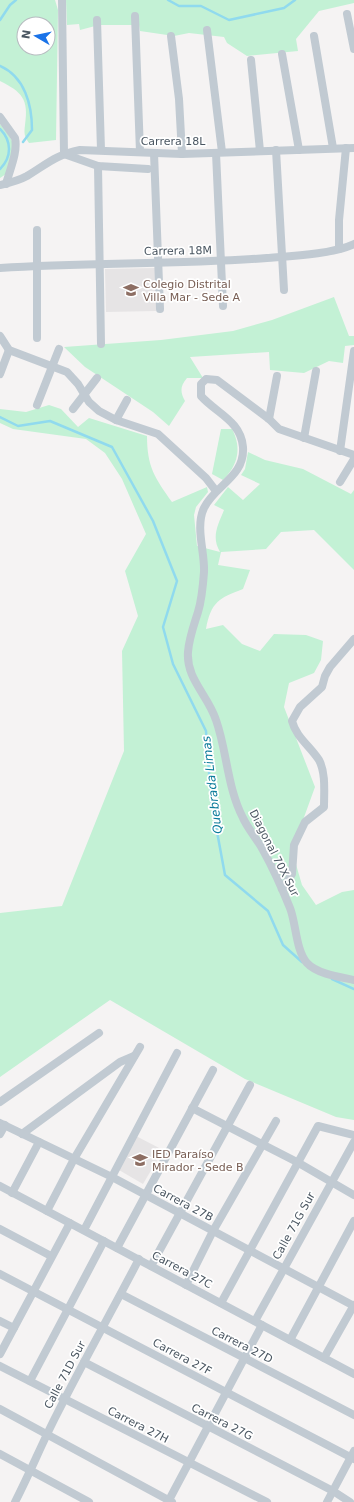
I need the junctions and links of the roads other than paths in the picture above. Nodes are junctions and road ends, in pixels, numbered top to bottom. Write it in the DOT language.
graph roads {
  1 [pos="62,0"];
  2 [pos="347,14"];
  3 [pos="135,16"];
  4 [pos="97,20"];
  5 [pos="207,30"];
  6 [pos="171,36"];
  7 [pos="314,36"];
  8 [pos="354,49"];
  9 [pos="282,54"];
  10 [pos="251,60"];
  11 [pos="0,117"];
  12 [pos="333,148"];
  13 [pos="350,148"];
  14 [pos="101,150"];
  15 [pos="276,150"];
  16 [pos="299,150"];
  17 [pos="260,151"];
  18 [pos="140,152"];
  19 [pos="219,152"];
  20 [pos="154,153"];
  21 [pos="64,154"];
  22 [pos="182,154"];
  23 [pos="98,166"];
  24 [pos="148,168"];
  25 [pos="3,184"];
  26 [pos="37,230"];
  27 [pos="354,244"];
  28 [pos="339,248"];
  29 [pos="282,257"];
  30 [pos="158,262"];
  31 [pos="220,262"];
  32 [pos="99,265"];
  33 [pos="37,266"];
  34 [pos="0,268"];
  35 [pos="284,290"];
  36 [pos="223,306"];
  37 [pos="160,309"];
  38 [pos="0,336"];
  39 [pos="37,338"];
  40 [pos="101,344"];
  41 [pos="59,349"];
  42 [pos="9,350"];
  43 [pos="354,351"];
  44 [pos="51,366"];
  45 [pos="316,371"];
  46 [pos="0,374"];
  47 [pos="277,376"];
  48 [pos="97,378"];
  49 [pos="85,394"];
  50 [pos="127,400"];
  51 [pos="37,405"];
  52 [pos="73,409"];
  53 [pos="350,409"];
  54 [pos="269,419"];
  55 [pos="116,420"];
  56 [pos="304,438"];
  57 [pos="340,451"];
  58 [pos="354,455"];
  59 [pos="354,459"];
  60 [pos="340,482"];
  61 [pos="216,491"];
  62 [pos="354,639"];
  63 [pos="282,889"];
  64 [pos="354,980"];
  65 [pos="99,1033"];
  66 [pos="140,1047"];
  67 [pos="177,1053"];
  68 [pos="134,1056"];
  69 [pos="213,1070"];
  70 [pos="250,1085"];
  71 [pos="0,1102"];
  72 [pos="192,1108"];
  73 [pos="276,1121"];
  74 [pos="2,1124"];
  75 [pos="227,1127"];
  76 [pos="0,1134"];
  77 [pos="22,1134"];
  78 [pos="354,1135"];
  79 [pos="38,1142"];
  80 [pos="354,1142"];
  81 [pos="262,1144"];
  82 [pos="74,1159"];
  83 [pos="297,1162"];
  84 [pos="112,1177"];
  85 [pos="331,1182"];
  86 [pos="0,1186"];
  87 [pos="12,1193"];
  88 [pos="145,1195"];
  89 [pos="354,1195"];
  90 [pos="47,1212"];
  91 [pos="179,1213"];
  92 [pos="354,1221"];
  93 [pos="70,1223"];
  94 [pos="0,1229"];
  95 [pos="84,1230"];
  96 [pos="212,1231"];
  97 [pos="104,1241"];
  98 [pos="117,1248"];
  99 [pos="249,1250"];
  100 [pos="51,1256"];
  101 [pos="139,1259"];
  102 [pos="151,1266"];
  103 [pos="283,1268"];
  104 [pos="0,1274"];
  105 [pos="186,1285"];
  106 [pos="318,1287"];
  107 [pos="33,1291"];
  108 [pos="121,1294"];
  109 [pos="221,1303"];
  110 [pos="354,1305"];
  111 [pos="68,1310"];
  112 [pos="0,1321"];
  113 [pos="258,1323"];
  114 [pos="14,1328"];
  115 [pos="103,1328"];
  116 [pos="290,1340"];
  117 [pos="0,1354"];
  118 [pos="324,1358"];
  119 [pos="244,1359"];
  120 [pos="84,1362"];
  121 [pos="0,1366"];
  122 [pos="354,1374"];
  123 [pos="30,1381"];
  124 [pos="227,1393"];
  125 [pos="64,1399"];
  126 [pos="0,1409"];
  127 [pos="354,1415"];
  128 [pos="208,1428"];
  129 [pos="47,1433"];
  130 [pos="0,1454"];
  131 [pos="353,1456"];
  132 [pos="189,1463"];
  133 [pos="31,1472"];
  134 [pos="333,1491"];
  135 [pos="15,1502"];
  136 [pos="89,1502"];
  137 [pos="170,1502"];
  138 [pos="267,1502"];
  139 [pos="327,1502"];
  140 [pos="350,1502"];
  1 -- 21 [label="street"];
  2 -- 8 [label="street"];
  3 -- 18 [label="street"];
  4 -- 14 [label="street"];
  5 -- 19 [label="street"];
  6 -- 22 [label="street"];
  7 -- 12 [label="street"];
  9 -- 16 [label="street"];
  10 -- 17 [label="street"];
  11 -- 25 [label="street"];
  12 -- 13 [label="street, Carrera 18L"];
  12 -- 16 [label="street, Carrera 18L"];
  13 -- 28 [label="street"];
  14 -- 18 [label="street, Carrera 18L"];
  14 -- 21 [label="street, Carrera 18L"];
  15 -- 16 [label="street, Carrera 18L"];
  15 -- 17 [label="street, Carrera 18L"];
  15 -- 29 [label="street"];
  17 -- 19 [label="street, Carrera 18L"];
  18 -- 20 [label="street, Carrera 18L"];
  19 -- 22 [label="street, Carrera 18L"];
  19 -- 31 [label="street"];
  20 -- 22 [label="street, Carrera 18L"];
  20 -- 30 [label="street"];
  21 -- 23 [label="street"];
  21 -- 25 [label="street, Carrera 18L"];
  23 -- 24 [label="street"];
  23 -- 32 [label="street"];
  26 -- 33 [label="street"];
  27 -- 28 [label="street, Carrera 18M"];
  28 -- 29 [label="street, Carrera 18M"];
  29 -- 31 [label="street, Carrera 18M"];
  29 -- 35 [label="street"];
  30 -- 31 [label="street, Carrera 18M"];
  30 -- 32 [label="street, Carrera 18M"];
  30 -- 37 [label="street"];
  31 -- 36 [label="street"];
  32 -- 33 [label="street, Carrera 18M"];
  32 -- 40 [label="street"];
  33 -- 34 [label="street, Carrera 18M"];
  33 -- 39 [label="street"];
  38 -- 42 [label="street"];
  41 -- 44 [label="street"];
  42 -- 44 [label="street"];
  42 -- 46 [label="street"];
  43 -- 53 [label="street"];
  44 -- 49 [label="street"];
  44 -- 51 [label="street"];
  45 -- 56 [label="street"];
  47 -- 54 [label="street"];
  48 -- 49 [label="street"];
  49 -- 52 [label="street"];
  49 -- 55 [label="street"];
  50 -- 55 [label="street"];
  53 -- 57 [label="street"];
  54 -- 56 [label="street"];
  54 -- 61 [label="street"];
  55 -- 61 [label="street"];
  56 -- 57 [label="street"];
  57 -- 58 [label="street"];
  59 -- 60 [label="street"];
  61 -- 63 [label="street, Diagonal 70X Sur"];
  62 -- 63 [label="street"];
  63 -- 64 [label="street, Diagonal 70X Sur"];
  65 -- 71 [label="street"];
  66 -- 68 [label="street"];
  67 -- 84 [label="street"];
  68 -- 77 [label="street"];
  68 -- 82 [label="street"];
  69 -- 72 [label="street"];
  70 -- 75 [label="street"];
  72 -- 75 [label="street"];
  72 -- 88 [label="street"];
  73 -- 81 [label="street"];
  74 -- 76 [label="street"];
  74 -- 77 [label="street, Carrera 27B"];
  75 -- 81 [label="street"];
  75 -- 91 [label="street"];
  77 -- 79 [label="street, Carrera 27B"];
  78 -- 83 [label="street"];
  79 -- 82 [label="street, Carrera 27B"];
  79 -- 87 [label="street"];
  80 -- 85 [label="street, Calle 71G Sur"];
  81 -- 83 [label="street"];
  81 -- 96 [label="street"];
  82 -- 84 [label="street, Carrera 27B"];
  82 -- 90 [label="street"];
  83 -- 85 [label="street"];
  83 -- 99 [label="street"];
  84 -- 88 [label="street, Carrera 27B"];
  84 -- 95 [label="street"];
  85 -- 89 [label="street"];
  85 -- 103 [label="street, Calle 71G Sur"];
  86 -- 87 [label="street, Carrera 27C"];
  87 -- 90 [label="street, Carrera 27C"];
  88 -- 91 [label="street, Carrera 27B"];
  88 -- 98 [label="street"];
  90 -- 93 [label="street, Carrera 27C"];
  91 -- 96 [label="street, Carrera 27B"];
  91 -- 102 [label="street"];
  92 -- 106 [label="street"];
  93 -- 95 [label="street, Carrera 27C"];
  93 -- 100 [label="street"];
  94 -- 100 [label="street"];
  95 -- 97 [label="street, Carrera 27C"];
  96 -- 99 [label="street, Carrera 27B"];
  96 -- 105 [label="street"];
  97 -- 98 [label="street, Carrera 27C"];
  97 -- 111 [label="street"];
  98 -- 101 [label="street, Carrera 27C"];
  99 -- 103 [label="street, Carrera 27B"];
  99 -- 109 [label="street"];
  100 -- 107 [label="street"];
  101 -- 102 [label="street, Carrera 27C"];
  101 -- 108 [label="street, Calle 71D Sur"];
  102 -- 105 [label="street, Carrera 27C"];
  103 -- 106 [label="street, Carrera 27B"];
  103 -- 113 [label="street, Calle 71G Sur"];
  104 -- 107 [label="street, Carrera 27F"];
  105 -- 109 [label="street, Carrera 27C"];
  106 -- 110 [label="street, Carrera 27B"];
  106 -- 116 [label="street"];
  107 -- 111 [label="street, Carrera 27F"];
  107 -- 114 [label="street"];
  108 -- 115 [label="street, Calle 71D Sur"];
  108 -- 119 [label="street, Carrera 27D"];
  109 -- 113 [label="street, Carrera 27C"];
  110 -- 118 [label="street"];
  111 -- 115 [label="street, Carrera 27F"];
  111 -- 123 [label="street"];
  112 -- 114 [label="street"];
  113 -- 116 [label="street, Carrera 27C"];
  113 -- 119 [label="street, Calle 71G Sur"];
  114 -- 117 [label="street"];
  115 -- 120 [label="street, Calle 71D Sur"];
  115 -- 124 [label="street, Carrera 27F"];
  116 -- 118 [label="street, Carrera 27C"];
  118 -- 122 [label="street, Carrera 27C"];
  119 -- 124 [label="street, Calle 71G Sur"];
  119 -- 127 [label="street, Carrera 27D"];
  120 -- 125 [label="street, Calle 71D Sur"];
  120 -- 128 [label="street, Carrera 27G"];
  121 -- 123 [label="street, Carrera 27H"];
  123 -- 125 [label="street, Carrera 27H"];
  124 -- 128 [label="street, Calle 71G Sur"];
  124 -- 131 [label="street, Carrera 27F"];
  125 -- 129 [label="street, Calle 71D Sur"];
  125 -- 132 [label="street, Carrera 27H"];
  126 -- 129 [label="street"];
  128 -- 132 [label="street, Calle 71G Sur"];
  128 -- 134 [label="street, Carrera 27G"];
  129 -- 133 [label="street, Calle 71D Sur"];
  129 -- 137 [label="street"];
  130 -- 133 [label="street"];
  131 -- 134 [label="street"];
  132 -- 137 [label="street, Calle 71G Sur"];
  132 -- 138 [label="street, Carrera 27H"];
  133 -- 135 [label="street, Calle 71D Sur"];
  133 -- 136 [label="street"];
  134 -- 139 [label="street"];
  134 -- 140 [label="street, Carrera 27G"];
}
